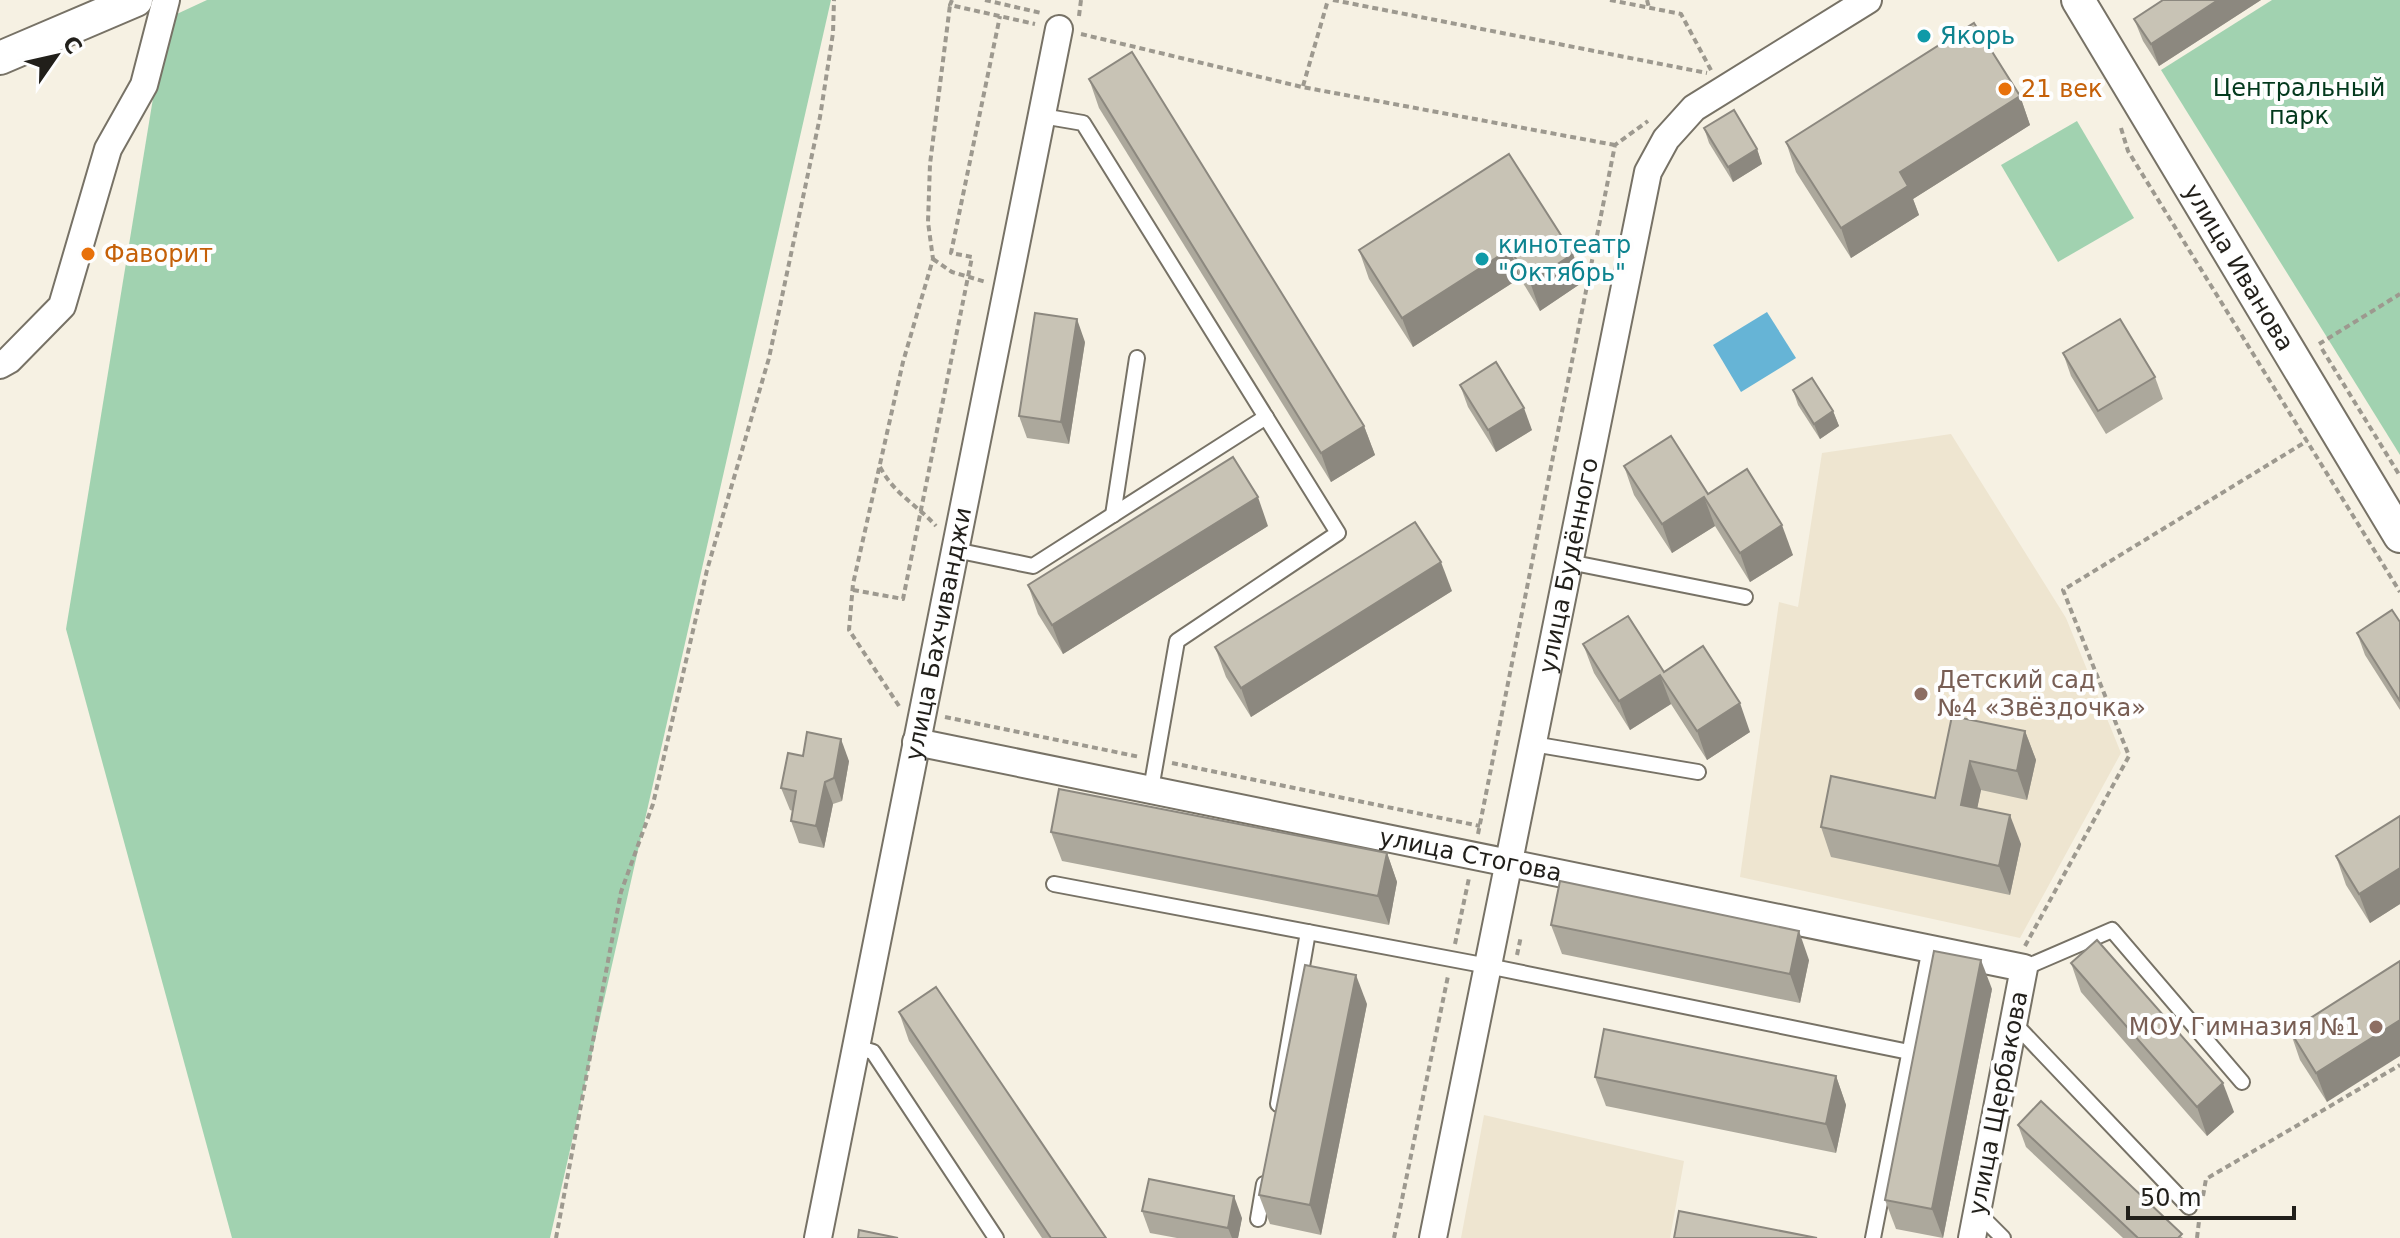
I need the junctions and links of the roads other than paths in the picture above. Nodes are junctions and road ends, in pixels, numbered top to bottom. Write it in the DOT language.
graph roads {
  1 [pos="136,0"];
  2 [pos="166,0"];
  3 [pos="1868,0"];
  4 [pos="2078,0"];
  5 [pos="1068,31"];
  6 [pos="0,58"];
  7 [pos="1042,116"];
  8 [pos="1137,358"];
  9 [pos="0,365"];
  10 [pos="1266,417"];
  11 [pos="1113,515"];
  12 [pos="2400,536"];
  13 [pos="955,550"];
  14 [pos="1569,562"];
  15 [pos="1745,597"];
  16 [pos="917,738"];
  17 [pos="1533,744"];
  18 [pos="1698,772"];
  19 [pos="1151,789"];
  20 [pos="1509,863"];
  21 [pos="1054,884"];
  22 [pos="1308,932"];
  23 [pos="1930,948"];
  24 [pos="1488,966"];
  25 [pos="2019,967"];
  26 [pos="2013,1022"];
  27 [pos="856,1047"];
  28 [pos="1909,1052"];
  29 [pos="2242,1082"];
  30 [pos="1276,1113"];
  31 [pos="1266,1173"];
  32 [pos="2189,1207"];
  33 [pos="1258,1219"];
  34 [pos="1974,1225"];
  35 [pos="818,1238"];
  36 [pos="996,1238"];
  37 [pos="1433,1238"];
  38 [pos="1873,1238"];
  39 [pos="2003,1238"];
  1 -- 6 [label="street"];
  2 -- 9 [label="street"];
  3 -- 14 [label="street, улица Будённого"];
  4 -- 12 [label="street, улица Иванова"];
  5 -- 7 [label="street, улица Бахчиванджи"];
  7 -- 10 [label="lane"];
  7 -- 13 [label="street, улица Бахчиванджи"];
  8 -- 11 [label="lane"];
  10 -- 11 [label="lane"];
  10 -- 19 [label="lane"];
  11 -- 13 [label="lane"];
  13 -- 16 [label="street, улица Бахчиванджи"];
  14 -- 15 [label="lane"];
  14 -- 17 [label="street, улица Будённого"];
  16 -- 19 [label="street, улица Стогова"];
  16 -- 27 [label="street, улица Бахчиванджи"];
  17 -- 18 [label="lane"];
  17 -- 20 [label="street, улица Будённого"];
  19 -- 20 [label="street, улица Стогова"];
  20 -- 23 [label="street, улица Стогова"];
  20 -- 24 [label="street, улица Будённого"];
  21 -- 22 [label="lane"];
  22 -- 24 [label="lane"];
  22 -- 30 [label="lane"];
  23 -- 25 [label="street, улица Стогова"];
  23 -- 28 [label="lane"];
  24 -- 28 [label="lane"];
  24 -- 37 [label="street, улица Будённого"];
  25 -- 26 [label="street, улица Щербакова"];
  25 -- 29 [label="lane"];
  26 -- 32 [label="lane"];
  26 -- 34 [label="street, улица Щербакова"];
  27 -- 35 [label="street, улица Бахчиванджи"];
  27 -- 36 [label="lane"];
  28 -- 38 [label="lane"];
  31 -- 33 [label="lane"];
  34 -- 39 [label="lane"];
}
